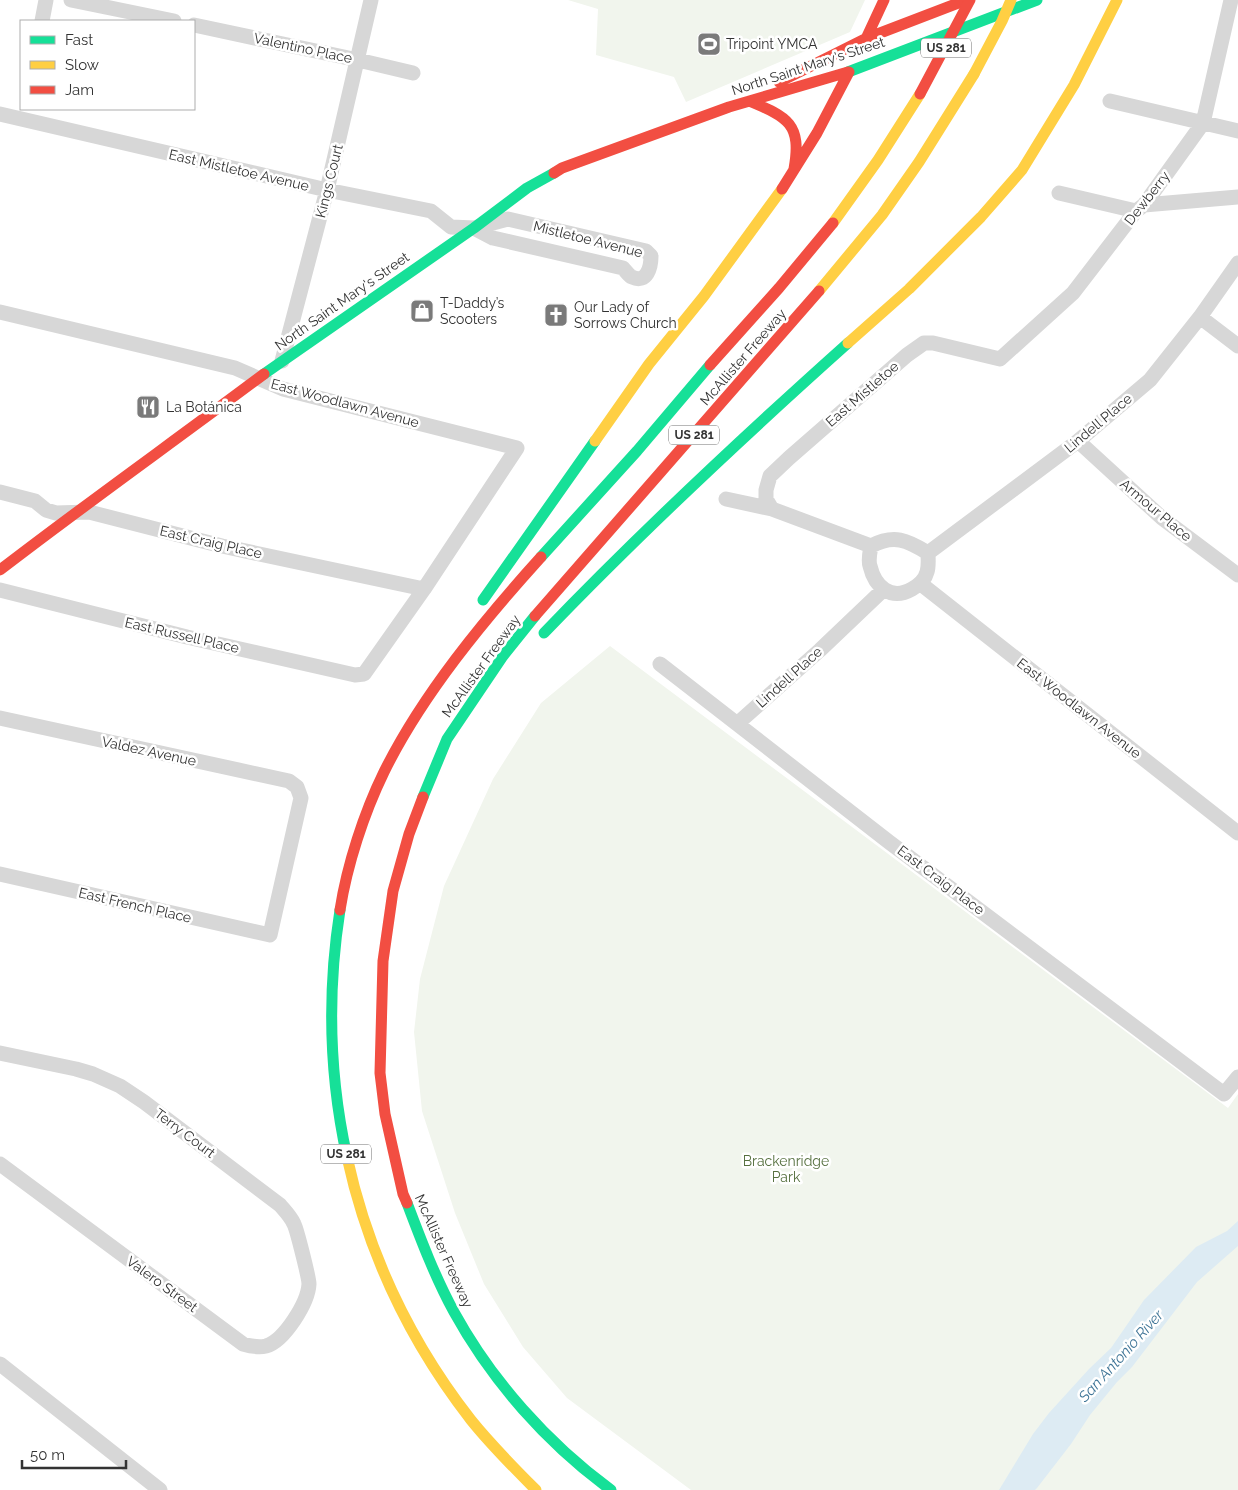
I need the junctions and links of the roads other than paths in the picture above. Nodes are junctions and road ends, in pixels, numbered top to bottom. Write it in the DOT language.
graph roads {
  1 [pos="46,0"];
  2 [pos="71,0"];
  3 [pos="371,0"];
  4 [pos="884,0"];
  5 [pos="968,0"];
  6 [pos="1011,0"];
  7 [pos="1037,0"];
  8 [pos="1117,0"];
  9 [pos="1231,0"];
  10 [pos="42,20"];
  11 [pos="169,20"];
  12 [pos="195,25"];
  13 [pos="867,38"];
  14 [pos="358,60"];
  15 [pos="849,72"];
  16 [pos="413,73"];
  17 [pos="749,101"];
  18 [pos="1110,101"];
  19 [pos="729,107"];
  20 [pos="0,114"];
  21 [pos="21,114"];
  22 [pos="1202,123"];
  23 [pos="1238,131"];
  24 [pos="794,169"];
  25 [pos="327,190"];
  26 [pos="1059,193"];
  27 [pos="1238,197"];
  28 [pos="1140,208"];
  29 [pos="474,228"];
  30 [pos="1238,263"];
  31 [pos="0,312"];
  32 [pos="1200,317"];
  33 [pos="1238,346"];
  34 [pos="1000,359"];
  35 [pos="282,361"];
  36 [pos="260,379"];
  37 [pos="1078,441"];
  38 [pos="0,492"];
  39 [pos="726,499"];
  40 [pos="772,509"];
  41 [pos="74,514"];
  42 [pos="871,546"];
  43 [pos="928,552"];
  44 [pos="0,570"];
  45 [pos="1238,575"];
  46 [pos="921,584"];
  47 [pos="424,589"];
  48 [pos="0,590"];
  49 [pos="883,590"];
  50 [pos="473,613"];
  51 [pos="534,644"];
  52 [pos="445,654"];
  53 [pos="660,664"];
  54 [pos="0,718"];
  55 [pos="738,723"];
  56 [pos="452,759"];
  57 [pos="384,771"];
  58 [pos="422,799"];
  59 [pos="1238,833"];
  60 [pos="0,874"];
  61 [pos="270,935"];
  62 [pos="0,1053"];
  63 [pos="1238,1077"];
  64 [pos="0,1164"];
  65 [pos="309,1284"];
  66 [pos="0,1364"];
  67 [pos="160,1490"];
  68 [pos="536,1490"];
  69 [pos="611,1490"];
  1 -- 10 [label="street"];
  2 -- 11 [label="street"];
  3 -- 14 [label="street, Kings Court"];
  4 -- 13 [label="main road"];
  5 -- 13 [label="main road, North Saint Mary's Street"];
  5 -- 57 [label="main road, McAllister Freeway / US 281, bridge"];
  6 -- 58 [label="main road, McAllister Freeway / US 281, bridge"];
  7 -- 15 [label="main road, North Saint Mary's Street"];
  8 -- 51 [label="main road"];
  9 -- 22 [label="street, Dewberry"];
  12 -- 14 [label="street, Valentino Place"];
  13 -- 15 [label="main road"];
  13 -- 19 [label="main road, North Saint Mary's Street"];
  14 -- 16 [label="street, Valentino Place"];
  14 -- 25 [label="street, Kings Court"];
  15 -- 17 [label="main road, North Saint Mary's Street"];
  15 -- 24 [label="main road"];
  17 -- 19 [label="main road, North Saint Mary's Street"];
  17 -- 24 [label="main road"];
  18 -- 22 [label="street"];
  19 -- 29 [label="main road, North Saint Mary's Street"];
  20 -- 21 [label="street, East Mistletoe Avenue"];
  21 -- 25 [label="street, East Mistletoe Avenue"];
  22 -- 23 [label="street"];
  22 -- 28 [label="street, Dewberry"];
  24 -- 50 [label="main road"];
  25 -- 29 [label="street, East Mistletoe Avenue"];
  25 -- 35 [label="street, Kings Court"];
  26 -- 28 [label="street"];
  27 -- 28 [label="street"];
  28 -- 34 [label="street, Dewberry"];
  29 -- 29 [label="street, Mistletoe Avenue"];
  29 -- 35 [label="main road, North Saint Mary's Street"];
  30 -- 32 [label="street, Lindell Place"];
  31 -- 36 [label="street, East Woodlawn Avenue"];
  32 -- 33 [label="street"];
  32 -- 37 [label="street, Lindell Place"];
  34 -- 40 [label="street, East Mistletoe"];
  35 -- 36 [label="main road, North Saint Mary's Street"];
  36 -- 41 [label="main road, North Saint Mary's Street"];
  36 -- 47 [label="street, East Woodlawn Avenue"];
  37 -- 43 [label="street, Lindell Place"];
  37 -- 45 [label="street, Armour Place"];
  38 -- 41 [label="street, East Craig Place"];
  39 -- 40 [label="street"];
  40 -- 42 [label="street"];
  41 -- 44 [label="main road, North Saint Mary's Street"];
  41 -- 47 [label="street, East Craig Place"];
  42 -- 43 [label="street"];
  42 -- 49 [label="street"];
  43 -- 46 [label="street"];
  46 -- 49 [label="street"];
  46 -- 59 [label="street, East Woodlawn Avenue"];
  47 -- 48 [label="street, East Russell Place"];
  49 -- 55 [label="street, Lindell Place"];
  52 -- 57 [label="main road"];
  53 -- 55 [label="street, East Craig Place"];
  54 -- 61 [label="street, Valdez Avenue"];
  55 -- 63 [label="street, East Craig Place"];
  56 -- 58 [label="main road"];
  57 -- 68 [label="main road, McAllister Freeway / US 281"];
  58 -- 69 [label="main road, McAllister Freeway / US 281"];
  60 -- 61 [label="street, East French Place"];
  62 -- 65 [label="street, Terry Court"];
  64 -- 65 [label="street, Valero Street"];
  66 -- 67 [label="street"];
}
